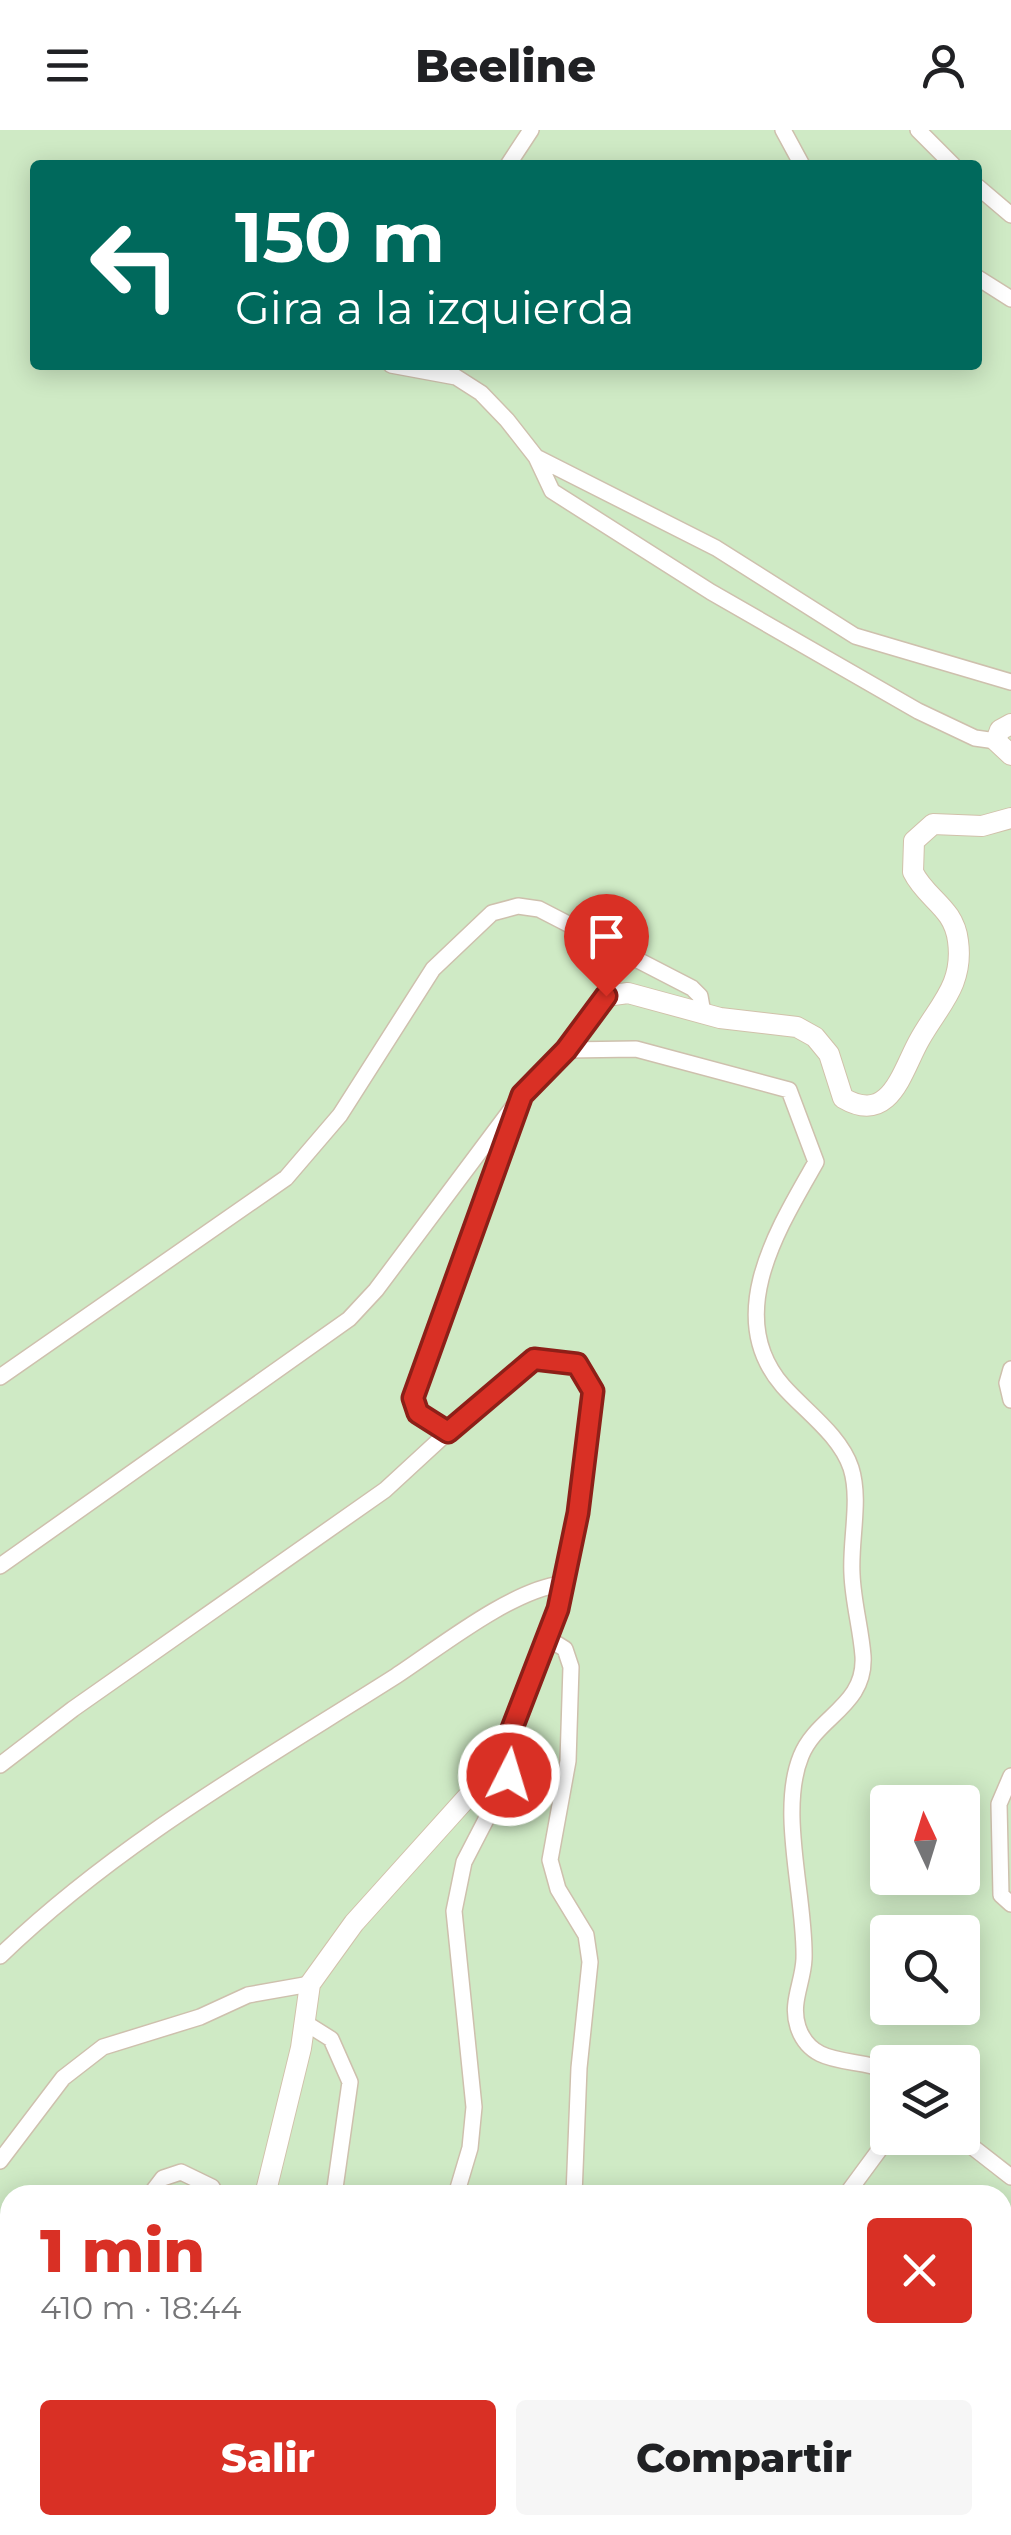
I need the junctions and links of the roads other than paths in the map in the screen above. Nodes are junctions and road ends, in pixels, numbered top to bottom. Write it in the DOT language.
graph roads {
  1 [pos="531,130"];
  2 [pos="783,130"];
  3 [pos="918,130"];
  4 [pos="511,160"];
  5 [pos="799,160"];
  6 [pos="948,160"];
  7 [pos="982,190"];
  8 [pos="1011,215"];
  9 [pos="982,281"];
  10 [pos="1011,299"];
  11 [pos="418,370"];
  12 [pos="536,457"];
  13 [pos="1011,682"];
  14 [pos="1011,724"];
  15 [pos="1004,748"];
  16 [pos="1011,818"];
  17 [pos="703,1013"];
  18 [pos="566,1050"];
  19 [pos="522,1095"];
  20 [pos="1011,1369"];
  21 [pos="0,1378"];
  22 [pos="1011,1400"];
  23 [pos="448,1432"];
  24 [pos="0,1566"];
  25 [pos="560,1584"];
  26 [pos="549,1639"];
  27 [pos="506,1744"];
  28 [pos="0,1765"];
  29 [pos="1011,1776"];
  30 [pos="1011,1904"];
  31 [pos="0,1956"];
  32 [pos="310,1984"];
  33 [pos="304,2022"];
  34 [pos="870,2067"];
  35 [pos="980,2152"];
  36 [pos="875,2155"];
  37 [pos="0,2162"];
  38 [pos="1011,2176"];
  39 [pos="158,2185"];
  40 [pos="208,2185"];
  41 [pos="266,2185"];
  42 [pos="335,2185"];
  43 [pos="459,2185"];
  44 [pos="574,2185"];
  45 [pos="853,2185"];
  1 -- 4 [label="street"];
  2 -- 5 [label="street"];
  3 -- 6 [label="street"];
  7 -- 8 [label="street"];
  9 -- 10 [label="street"];
  11 -- 12 [label="street"];
  12 -- 13 [label="street"];
  12 -- 15 [label="street"];
  14 -- 15 [label="street"];
  16 -- 17 [label="street"];
  17 -- 18 [label="street"];
  17 -- 21 [label="street"];
  18 -- 19 [label="street"];
  18 -- 34 [label="street"];
  19 -- 23 [label="street"];
  19 -- 24 [label="street"];
  20 -- 22 [label="street"];
  23 -- 25 [label="street"];
  23 -- 28 [label="street"];
  25 -- 26 [label="street"];
  25 -- 31 [label="street"];
  26 -- 27 [label="street"];
  26 -- 44 [label="street"];
  27 -- 32 [label="street"];
  27 -- 43 [label="street"];
  29 -- 30 [label="street"];
  32 -- 33 [label="street"];
  32 -- 37 [label="street"];
  33 -- 41 [label="street"];
  33 -- 42 [label="street"];
  35 -- 38 [label="street"];
  36 -- 45 [label="street"];
  39 -- 40 [label="street"];
}
